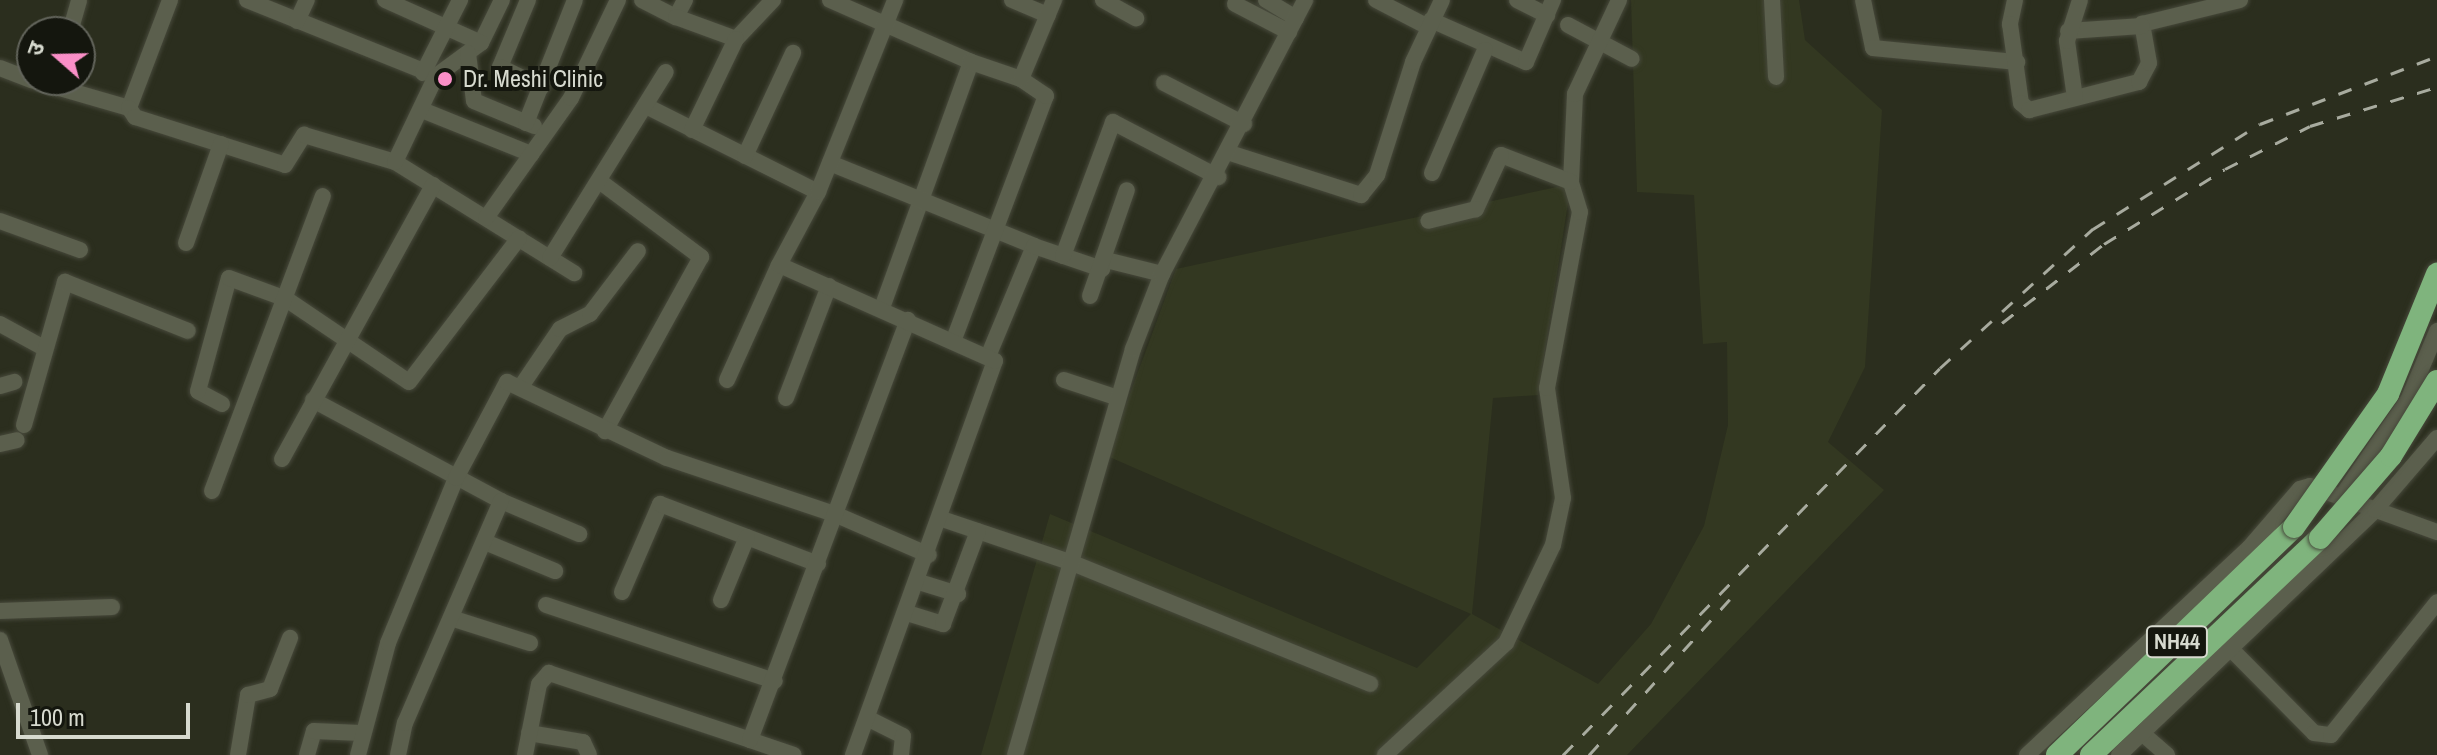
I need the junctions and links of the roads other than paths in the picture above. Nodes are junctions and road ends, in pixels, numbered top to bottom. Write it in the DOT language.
graph roads {
  1 [pos="170,0"];
  2 [pos="247,0"];
  3 [pos="307,0"];
  4 [pos="385,0"];
  5 [pos="460,0"];
  6 [pos="502,0"];
  7 [pos="528,0"];
  8 [pos="575,0"];
  9 [pos="618,0"];
  10 [pos="642,0"];
  11 [pos="685,0"];
  12 [pos="773,0"];
  13 [pos="830,0"];
  14 [pos="895,0"];
  15 [pos="1013,0"];
  16 [pos="1103,0"];
  17 [pos="1266,0"];
  18 [pos="1305,0"];
  19 [pos="1376,0"];
  20 [pos="1442,0"];
  21 [pos="1517,0"];
  22 [pos="1619,0"];
  23 [pos="1772,0"];
  24 [pos="1863,0"];
  25 [pos="2015,0"];
  26 [pos="2080,0"];
  27 [pos="2240,0"];
  28 [pos="267,4"];
  29 [pos="405,4"];
  30 [pos="1235,4"];
  31 [pos="1051,7"];
  32 [pos="2175,7"];
  33 [pos="1550,8"];
  34 [pos="676,17"];
  35 [pos="1136,18"];
  36 [pos="297,21"];
  37 [pos="1430,24"];
  38 [pos="887,25"];
  39 [pos="1293,25"];
  40 [pos="1568,25"];
  41 [pos="449,26"];
  42 [pos="2142,26"];
  43 [pos="2068,31"];
  44 [pos="736,39"];
  45 [pos="1600,41"];
  46 [pos="474,48"];
  47 [pos="1485,50"];
  48 [pos="793,53"];
  49 [pos="1632,59"];
  50 [pos="971,62"];
  51 [pos="2017,62"];
  52 [pos="666,72"];
  53 [pos="429,75"];
  54 [pos="1776,77"];
  55 [pos="1021,79"];
  56 [pos="1164,83"];
  57 [pos="541,87"];
  58 [pos="92,96"];
  59 [pos="2075,98"];
  60 [pos="646,106"];
  61 [pos="129,108"];
  62 [pos="422,110"];
  63 [pos="526,123"];
  64 [pos="1244,124"];
  65 [pos="692,130"];
  66 [pos="547,132"];
  67 [pos="221,144"];
  68 [pos="1230,153"];
  69 [pos="531,154"];
  70 [pos="745,156"];
  71 [pos="395,162"];
  72 [pos="830,163"];
  73 [pos="1432,173"];
  74 [pos="1218,177"];
  75 [pos="1571,182"];
  76 [pos="602,183"];
  77 [pos="433,185"];
  78 [pos="1127,190"];
  79 [pos="818,192"];
  80 [pos="323,196"];
  81 [pos="920,204"];
  82 [pos="486,218"];
  83 [pos="0,221"];
  84 [pos="1428,221"];
  85 [pos="996,231"];
  86 [pos="519,238"];
  87 [pos="186,243"];
  88 [pos="1034,246"];
  89 [pos="80,250"];
  90 [pos="638,251"];
  91 [pos="1063,256"];
  92 [pos="550,258"];
  93 [pos="1104,264"];
  94 [pos="779,265"];
  95 [pos="574,273"];
  96 [pos="1162,274"];
  97 [pos="2437,274"];
  98 [pos="829,286"];
  99 [pos="1090,296"];
  100 [pos="286,299"];
  101 [pos="882,308"];
  102 [pos="908,320"];
  103 [pos="0,324"];
  104 [pos="188,331"];
  105 [pos="2437,331"];
  106 [pos="954,339"];
  107 [pos="348,340"];
  108 [pos="44,348"];
  109 [pos="989,354"];
  110 [pos="727,380"];
  111 [pos="1064,380"];
  112 [pos="2437,381"];
  113 [pos="522,385"];
  114 [pos="786,398"];
  115 [pos="1118,398"];
  116 [pos="313,400"];
  117 [pos="222,404"];
  118 [pos="605,431"];
  119 [pos="14,437"];
  120 [pos="2437,438"];
  121 [pos="282,459"];
  122 [pos="456,478"];
  123 [pos="212,491"];
  124 [pos="2341,497"];
  125 [pos="501,501"];
  126 [pos="2375,510"];
  127 [pos="837,515"];
  128 [pos="942,519"];
  129 [pos="978,531"];
  130 [pos="2437,532"];
  131 [pos="579,534"];
  132 [pos="747,537"];
  133 [pos="485,542"];
  134 [pos="929,555"];
  135 [pos="1070,562"];
  136 [pos="818,564"];
  137 [pos="555,571"];
  138 [pos="919,582"];
  139 [pos="622,592"];
  140 [pos="958,594"];
  141 [pos="721,600"];
  142 [pos="2437,602"];
  143 [pos="546,605"];
  144 [pos="112,607"];
  145 [pos="0,611"];
  146 [pos="907,613"];
  147 [pos="451,618"];
  148 [pos="290,638"];
  149 [pos="0,640"];
  150 [pos="530,643"];
  151 [pos="2231,649"];
  152 [pos="6,675"];
  153 [pos="775,681"];
  154 [pos="1370,684"];
  155 [pos="867,718"];
  156 [pos="361,733"];
  157 [pos="529,733"];
  158 [pos="2143,734"];
  159 [pos="750,740"];
  160 [pos="40,755"];
  161 [pos="238,755"];
  162 [pos="307,755"];
  163 [pos="358,755"];
  164 [pos="398,755"];
  165 [pos="525,755"];
  166 [pos="589,755"];
  167 [pos="794,755"];
  168 [pos="853,755"];
  169 [pos="901,755"];
  170 [pos="1015,755"];
  171 [pos="1385,755"];
  172 [pos="2027,755"];
  173 [pos="2057,755"];
  174 [pos="2091,755"];
  175 [pos="2119,755"];
  176 [pos="2167,755"];
  1 -- 61 [label="street"];
  2 -- 28 [label="street"];
  3 -- 36 [label="street"];
  4 -- 29 [label="street"];
  5 -- 41 [label="street"];
  6 -- 46 [label="street"];
  7 -- 57 [label="street"];
  8 -- 57 [label="street"];
  9 -- 66 [label="street"];
  10 -- 34 [label="street"];
  11 -- 34 [label="street"];
  12 -- 44 [label="street"];
  13 -- 38 [label="street"];
  14 -- 38 [label="street"];
  15 -- 31 [label="street"];
  16 -- 35 [label="street"];
  17 -- 39 [label="street"];
  18 -- 39 [label="street"];
  19 -- 37 [label="street"];
  20 -- 37 [label="street"];
  21 -- 33 [label="street"];
  22 -- 45 [label="street"];
  23 -- 54 [label="street"];
  24 -- 51 [label="street"];
  25 -- 51 [label="street"];
  26 -- 43 [label="street"];
  27 -- 32 [label="street"];
  28 -- 36 [label="street"];
  29 -- 41 [label="street"];
  30 -- 39 [label="street"];
  31 -- 55 [label="street"];
  32 -- 42 [label="street"];
  33 -- 47 [label="street"];
  34 -- 44 [label="street"];
  36 -- 53 [label="street"];
  37 -- 47 [label="street"];
  37 -- 68 [label="street"];
  38 -- 50 [label="street"];
  38 -- 72 [label="street"];
  39 -- 64 [label="street"];
  40 -- 45 [label="street"];
  41 -- 46 [label="street"];
  41 -- 53 [label="street"];
  42 -- 43 [label="street"];
  42 -- 59 [label="street"];
  43 -- 59 [label="street"];
  44 -- 65 [label="street"];
  45 -- 49 [label="street"];
  45 -- 75 [label="street"];
  46 -- 53 [label="street"];
  46 -- 63 [label="street"];
  47 -- 73 [label="street"];
  48 -- 70 [label="street"];
  50 -- 55 [label="street"];
  50 -- 81 [label="street"];
  51 -- 59 [label="street"];
  52 -- 60 [label="street"];
  53 -- 62 [label="street"];
  55 -- 85 [label="street"];
  56 -- 64 [label="street"];
  57 -- 63 [label="street"];
  58 -- 61 [label="street"];
  60 -- 65 [label="street"];
  60 -- 76 [label="street"];
  61 -- 67 [label="street"];
  62 -- 69 [label="street"];
  62 -- 71 [label="street"];
  63 -- 66 [label="street"];
  64 -- 68 [label="street"];
  65 -- 70 [label="street"];
  66 -- 69 [label="street"];
  67 -- 71 [label="street"];
  67 -- 87 [label="street"];
  68 -- 74 [label="street"];
  69 -- 82 [label="street"];
  70 -- 79 [label="street"];
  71 -- 77 [label="street"];
  72 -- 79 [label="street"];
  72 -- 81 [label="street"];
  74 -- 91 [label="street"];
  74 -- 96 [label="street"];
  75 -- 84 [label="street"];
  75 -- 171 [label="street"];
  76 -- 92 [label="street"];
  76 -- 118 [label="street"];
  77 -- 82 [label="street"];
  77 -- 107 [label="street"];
  78 -- 93 [label="street"];
  79 -- 94 [label="street"];
  80 -- 100 [label="street"];
  81 -- 85 [label="street"];
  81 -- 101 [label="street"];
  82 -- 86 [label="street"];
  83 -- 89 [label="street"];
  85 -- 88 [label="street"];
  85 -- 106 [label="street"];
  86 -- 92 [label="street"];
  86 -- 107 [label="street"];
  88 -- 91 [label="street"];
  88 -- 109 [label="street"];
  90 -- 113 [label="street"];
  91 -- 93 [label="street"];
  92 -- 95 [label="street"];
  93 -- 96 [label="street"];
  93 -- 99 [label="street"];
  94 -- 98 [label="street"];
  94 -- 110 [label="street"];
  96 -- 115 [label="street"];
  97 -- 173 [label="highway, NH44, bridge"];
  98 -- 101 [label="street"];
  98 -- 114 [label="street"];
  100 -- 107 [label="street"];
  100 -- 117 [label="street"];
  100 -- 123 [label="street"];
  101 -- 102 [label="street"];
  102 -- 106 [label="street"];
  102 -- 127 [label="street"];
  103 -- 108 [label="street"];
  104 -- 108 [label="street"];
  105 -- 124 [label="street"];
  106 -- 109 [label="street"];
  107 -- 116 [label="street"];
  108 -- 119 [label="street"];
  109 -- 128 [label="street"];
  111 -- 115 [label="street"];
  112 -- 174 [label="highway, NH44, bridge"];
  113 -- 118 [label="street"];
  113 -- 122 [label="street"];
  115 -- 135 [label="street"];
  116 -- 121 [label="street"];
  116 -- 122 [label="street"];
  118 -- 127 [label="street"];
  120 -- 126 [label="street"];
  122 -- 125 [label="street"];
  122 -- 156 [label="street"];
  124 -- 126 [label="street"];
  124 -- 172 [label="street"];
  125 -- 131 [label="street"];
  125 -- 133 [label="street"];
  126 -- 130 [label="street"];
  126 -- 151 [label="street"];
  127 -- 134 [label="street"];
  127 -- 136 [label="street"];
  128 -- 129 [label="street"];
  128 -- 134 [label="street"];
  129 -- 135 [label="street"];
  129 -- 140 [label="street"];
  132 -- 136 [label="street"];
  132 -- 139 [label="street"];
  132 -- 141 [label="street"];
  133 -- 137 [label="street"];
  133 -- 147 [label="street"];
  134 -- 138 [label="street"];
  135 -- 154 [label="street"];
  135 -- 170 [label="street"];
  136 -- 153 [label="street"];
  138 -- 140 [label="street"];
  138 -- 146 [label="street"];
  140 -- 146 [label="street"];
  142 -- 151 [label="street"];
  143 -- 153 [label="street"];
  144 -- 145 [label="street"];
  146 -- 155 [label="street"];
  147 -- 150 [label="street"];
  147 -- 164 [label="street"];
  148 -- 161 [label="street"];
  149 -- 152 [label="street"];
  151 -- 158 [label="street"];
  152 -- 160 [label="street"];
  153 -- 159 [label="street"];
  155 -- 168 [label="street"];
  155 -- 169 [label="street"];
  156 -- 162 [label="street"];
  156 -- 163 [label="street"];
  157 -- 159 [label="street"];
  157 -- 165 [label="street"];
  157 -- 166 [label="street"];
  158 -- 175 [label="street"];
  158 -- 176 [label="street"];
  159 -- 167 [label="street"];
}
